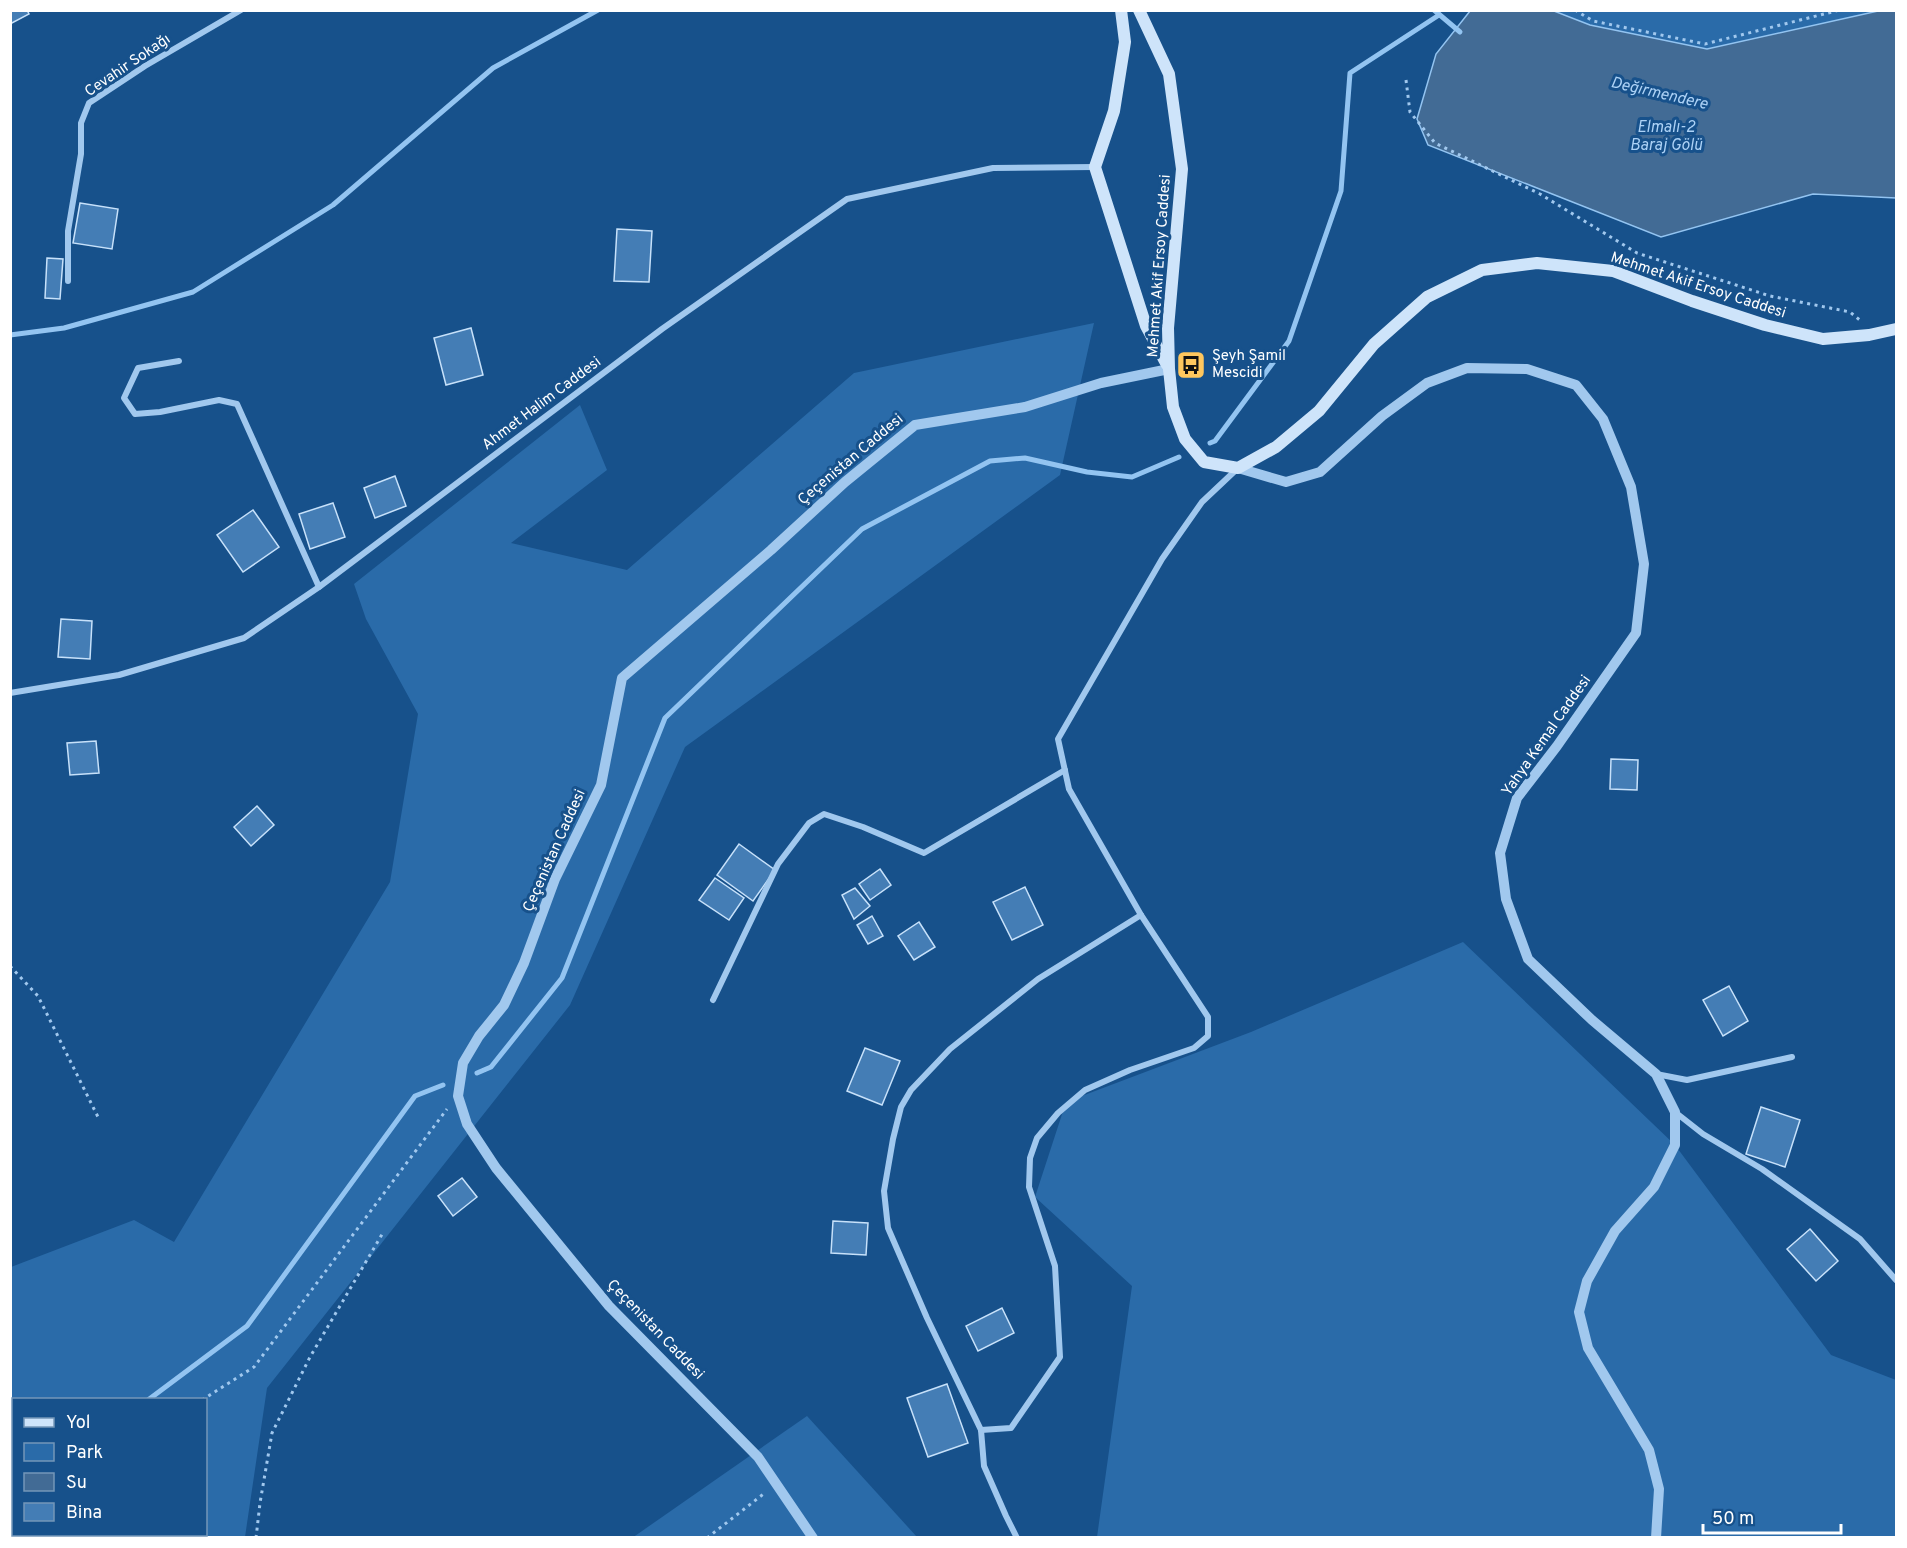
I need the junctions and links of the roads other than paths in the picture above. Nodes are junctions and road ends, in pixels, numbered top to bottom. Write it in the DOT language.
graph roads {
  1 [pos="241,10"];
  2 [pos="1121,10"];
  3 [pos="1139,10"];
  4 [pos="1095,167"];
  5 [pos="68,281"];
  6 [pos="1896,329"];
  7 [pos="179,361"];
  8 [pos="1169,369"];
  9 [pos="1238,468"];
  10 [pos="319,587"];
  11 [pos="10,693"];
  12 [pos="1065,770"];
  13 [pos="1141,915"];
  14 [pos="713,1000"];
  15 [pos="1792,1056"];
  16 [pos="1656,1074"];
  17 [pos="1675,1112"];
  18 [pos="1896,1280"];
  19 [pos="981,1430"];
  20 [pos="813,1538"];
  21 [pos="1017,1538"];
  22 [pos="1656,1538"];
  1 -- 5 [label="street, Cevahir Sokağı"];
  2 -- 4 [label="main road"];
  3 -- 8 [label="main road, Mehmet Akif Ersoy Caddesi"];
  4 -- 8 [label="main road"];
  4 -- 10 [label="street, Ahmet Halim Caddesi"];
  6 -- 9 [label="main road, Mehmet Akif Ersoy Caddesi"];
  7 -- 10 [label="street"];
  8 -- 9 [label="main road, Mehmet Akif Ersoy Caddesi"];
  8 -- 20 [label="street, Çeçenistan Caddesi"];
  9 -- 12 [label="street"];
  9 -- 16 [label="street, Yahya Kemal Caddesi"];
  10 -- 11 [label="street, Ahmet Halim Caddesi"];
  12 -- 13 [label="street"];
  12 -- 14 [label="street"];
  13 -- 19 [label="street"];
  13 -- 19 [label="street"];
  15 -- 16 [label="street"];
  16 -- 17 [label="street, Yahya Kemal Caddesi"];
  17 -- 18 [label="street"];
  17 -- 22 [label="street, Yahya Kemal Caddesi"];
  19 -- 21 [label="street"];
}
